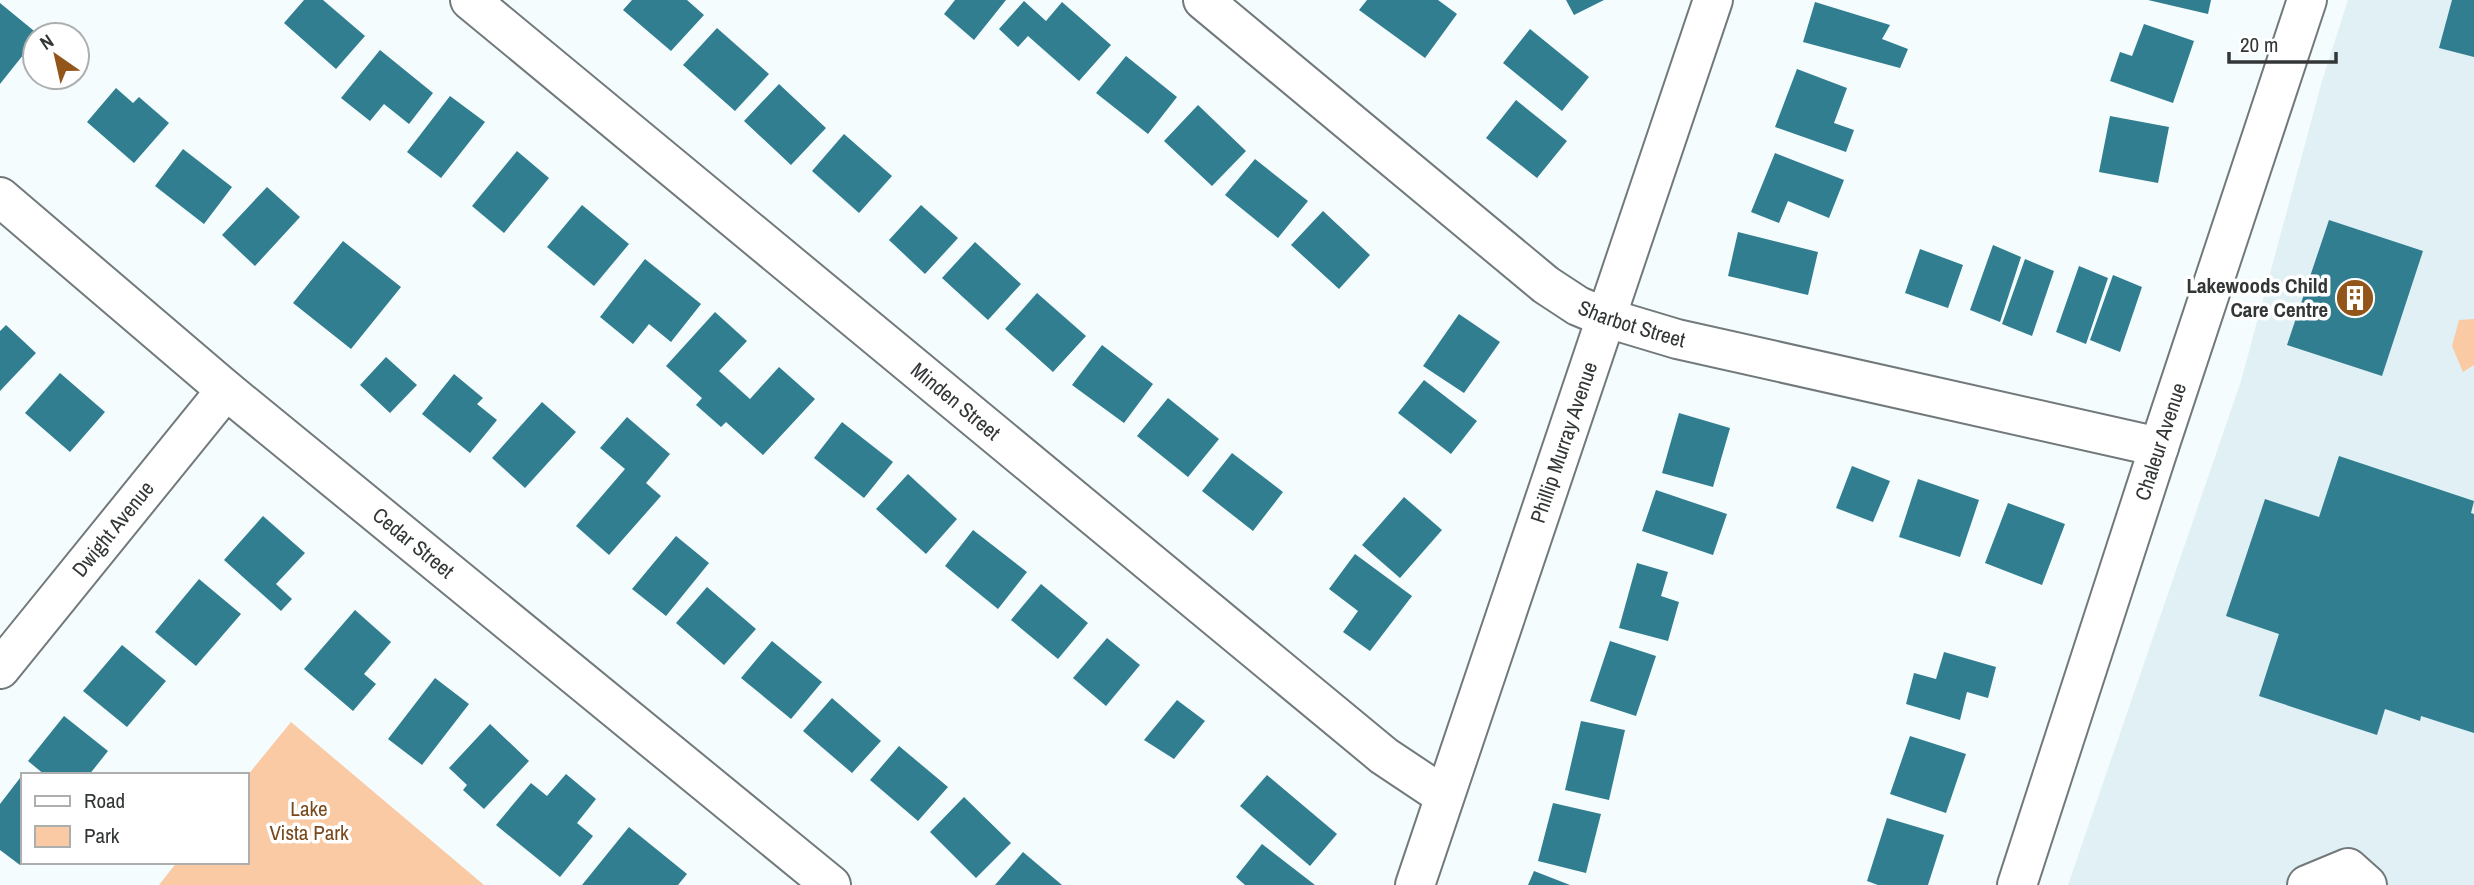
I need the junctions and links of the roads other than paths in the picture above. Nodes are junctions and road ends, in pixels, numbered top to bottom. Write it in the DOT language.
graph roads {
  1 [pos="470,0"];
  2 [pos="1203,0"];
  3 [pos="1713,0"];
  4 [pos="2307,0"];
  5 [pos="0,197"];
  6 [pos="1607,318"];
  7 [pos="226,390"];
  8 [pos="2159,447"];
  9 [pos="0,669"];
  10 [pos="1444,796"];
  11 [pos="831,885"];
  12 [pos="1415,885"];
  13 [pos="2017,885"];
  14 [pos="2307,885"];
  15 [pos="2367,885"];
  1 -- 10 [label="street, Minden Street"];
  2 -- 6 [label="street, Sharbot Street"];
  3 -- 6 [label="street, Phillip Murray Avenue"];
  4 -- 8 [label="street, Chaleur Avenue"];
  5 -- 7 [label="street, Cedar Street"];
  6 -- 8 [label="street, Sharbot Street"];
  6 -- 10 [label="street, Phillip Murray Avenue"];
  7 -- 9 [label="street, Dwight Avenue"];
  7 -- 11 [label="street, Cedar Street"];
  8 -- 13 [label="street, Chaleur Avenue"];
  10 -- 12 [label="street, Phillip Murray Avenue"];
  14 -- 15 [label="street"];
}
